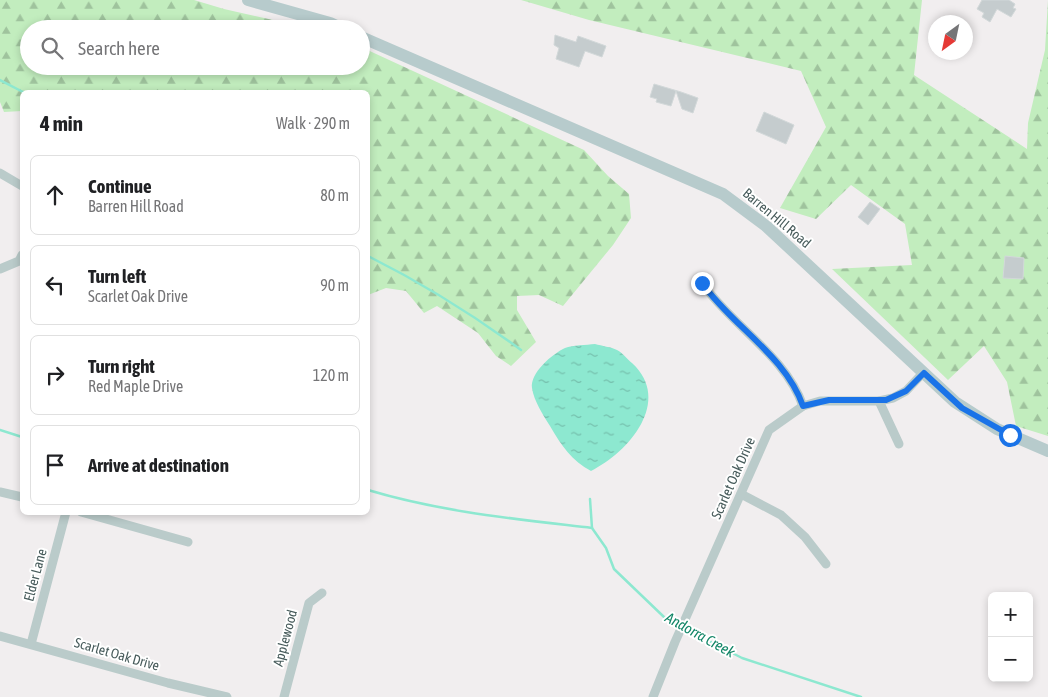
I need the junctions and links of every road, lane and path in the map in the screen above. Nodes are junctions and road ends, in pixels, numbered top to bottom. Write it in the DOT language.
graph roads {
  1 [pos="248,0"];
  2 [pos="319,20"];
  3 [pos="370,41"];
  4 [pos="0,173"];
  5 [pos="20,185"];
  6 [pos="20,258"];
  7 [pos="0,269"];
  8 [pos="702,283"];
  9 [pos="924,373"];
  10 [pos="879,402"];
  11 [pos="803,406"];
  12 [pos="899,444"];
  13 [pos="1048,451"];
  14 [pos="0,492"];
  15 [pos="741,494"];
  16 [pos="20,497"];
  17 [pos="65,515"];
  18 [pos="92,515"];
  19 [pos="188,542"];
  20 [pos="826,564"];
  21 [pos="322,593"];
  22 [pos="0,636"];
  23 [pos="31,644"];
  24 [pos="227,697"];
  25 [pos="284,697"];
  26 [pos="653,697"];
  1 -- 2 [label="street"];
  3 -- 9 [label="street, Barren Hill Road"];
  4 -- 5 [label="street"];
  6 -- 7 [label="street"];
  8 -- 11 [label="street"];
  9 -- 10 [label="street, Scarlet Oak Drive"];
  9 -- 13 [label="street, Barren Hill Road"];
  10 -- 11 [label="street, Scarlet Oak Drive"];
  10 -- 12 [label="street"];
  11 -- 15 [label="street, Scarlet Oak Drive"];
  14 -- 16 [label="street"];
  15 -- 20 [label="street"];
  15 -- 26 [label="street, Scarlet Oak Drive"];
  17 -- 23 [label="street, Elder Lane"];
  18 -- 19 [label="street"];
  21 -- 25 [label="street, Applewood"];
  22 -- 23 [label="street, Scarlet Oak Drive"];
  23 -- 24 [label="street, Scarlet Oak Drive"];
}
